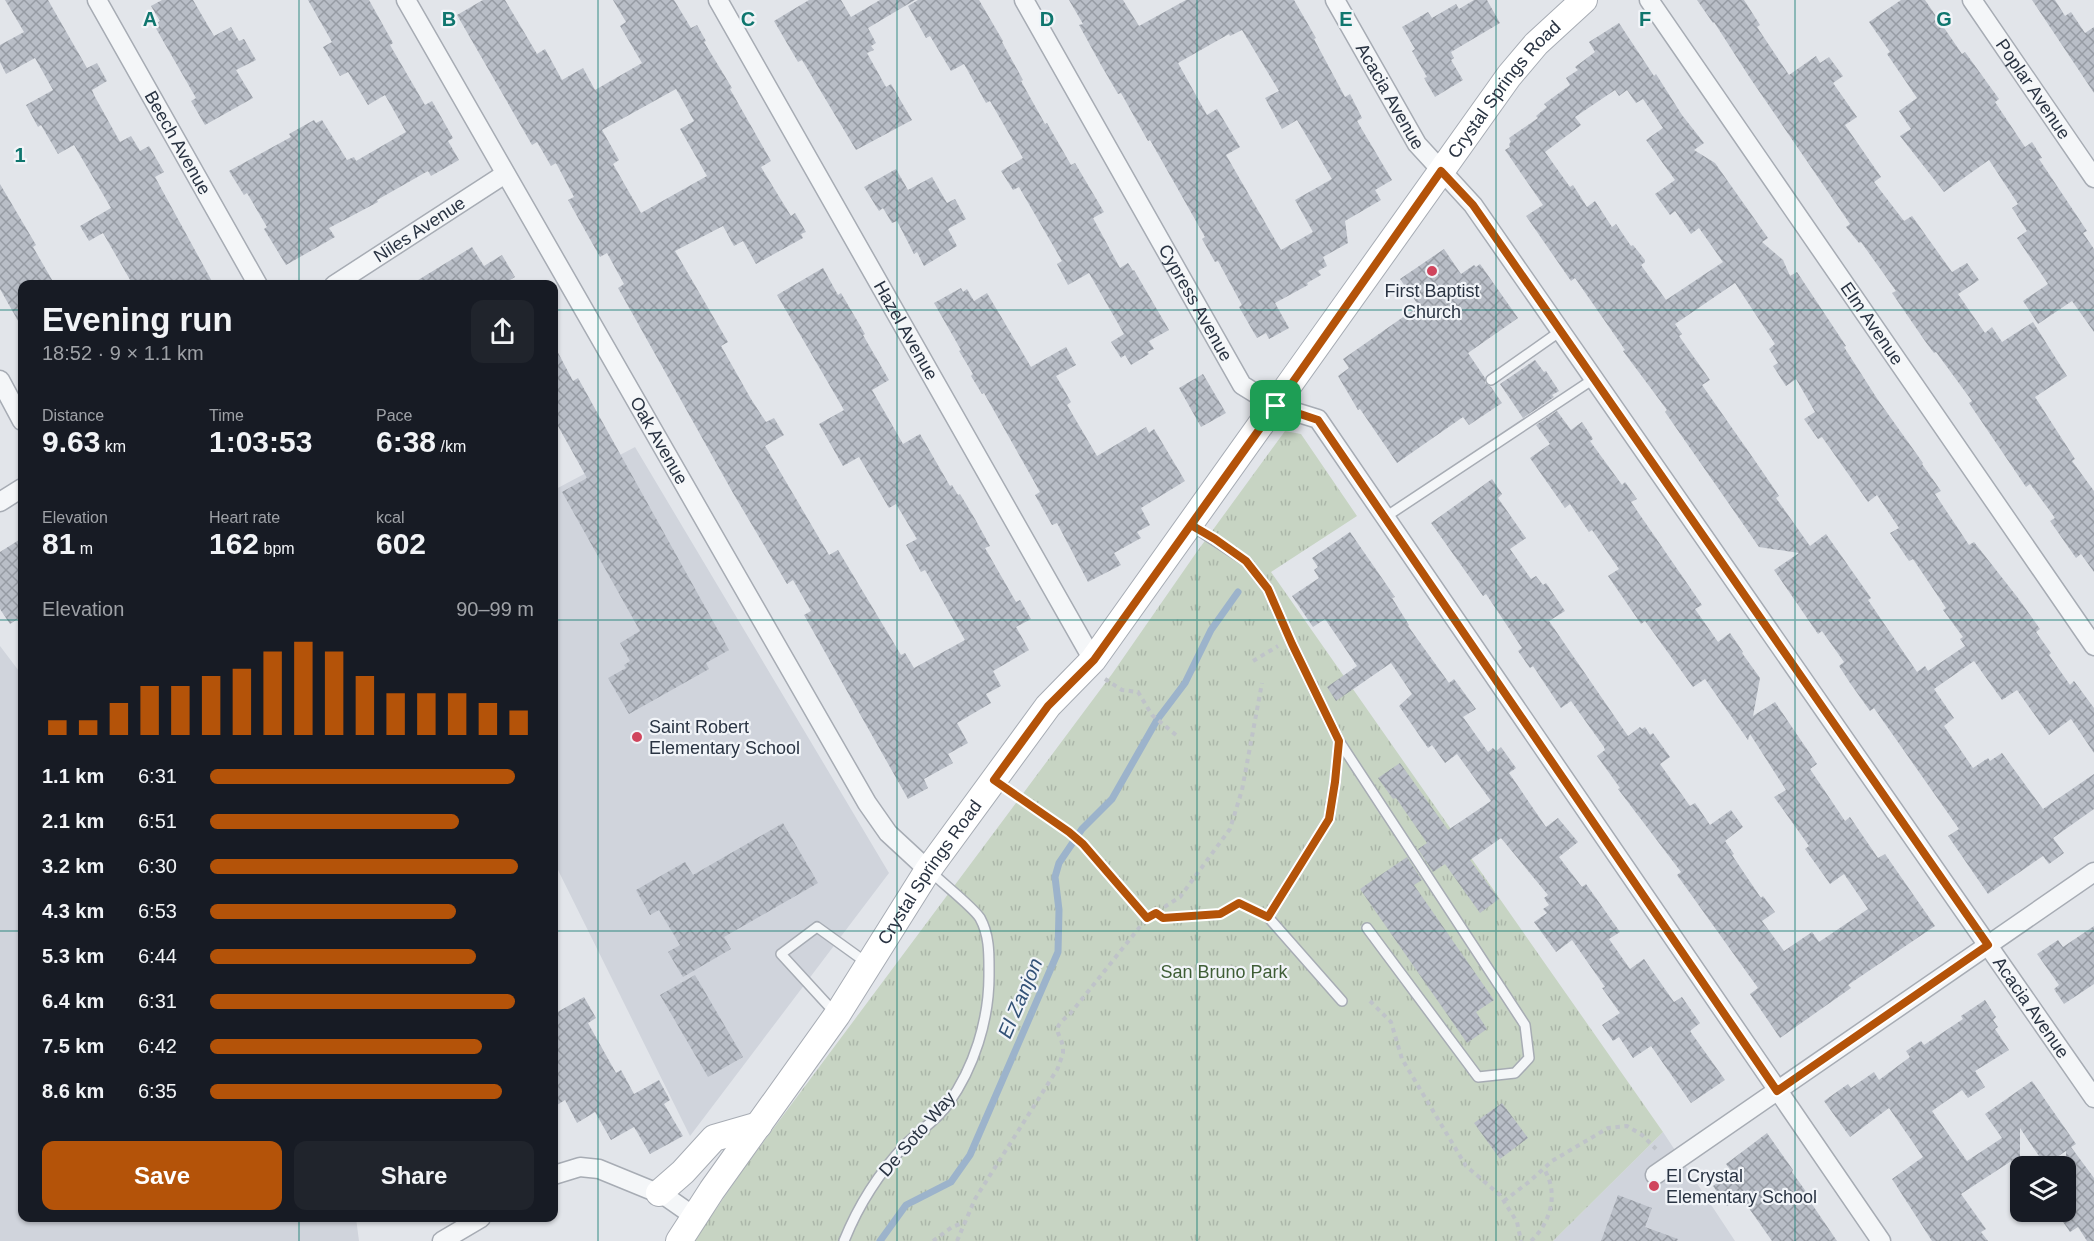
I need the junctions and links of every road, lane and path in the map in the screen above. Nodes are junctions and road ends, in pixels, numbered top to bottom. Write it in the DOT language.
graph roads {
  1 [pos="97,0"];
  2 [pos="406,0"];
  3 [pos="718,0"];
  4 [pos="1024,0"];
  5 [pos="1335,0"];
  6 [pos="1584,0"];
  7 [pos="1648,0"];
  8 [pos="1972,0"];
  9 [pos="1441,171"];
  10 [pos="505,174"];
  11 [pos="2094,178"];
  12 [pos="255,280"];
  13 [pos="342,280"];
  14 [pos="1562,330"];
  15 [pos="1595,378"];
  16 [pos="0,380"];
  17 [pos="1491,380"];
  18 [pos="1276,406"];
  19 [pos="18,414"];
  20 [pos="18,491"];
  21 [pos="0,502"];
  22 [pos="1384,518"];
  23 [pos="1191,525"];
  24 [pos="1290,640"];
  25 [pos="2094,646"];
  26 [pos="1253,661"];
  27 [pos="1090,663"];
  28 [pos="1262,683"];
  29 [pos="1176,735"];
  30 [pos="1339,741"];
  31 [pos="994,780"];
  32 [pos="928,870"];
  33 [pos="2094,872"];
  34 [pos="1156,913"];
  35 [pos="1268,917"];
  36 [pos="1147,918"];
  37 [pos="1367,928"];
  38 [pos="1988,945"];
  39 [pos="869,964"];
  40 [pos="1342,1001"];
  41 [pos="1370,1001"];
  42 [pos="837,1015"];
  43 [pos="1777,1091"];
  44 [pos="2094,1098"];
  45 [pos="759,1125"];
  46 [pos="1544,1169"];
  47 [pos="1660,1172"];
  48 [pos="558,1173"];
  49 [pos="659,1193"];
  50 [pos="1504,1201"];
  51 [pos="695,1217"];
  52 [pos="474,1222"];
  53 [pos="965,1222"];
  54 [pos="442,1241"];
  55 [pos="679,1241"];
  56 [pos="844,1241"];
  57 [pos="933,1241"];
  58 [pos="957,1241"];
  59 [pos="1521,1241"];
  60 [pos="1531,1241"];
  61 [pos="1881,1241"];
  1 -- 12 [label="street, Beech Avenue"];
  2 -- 10 [label="street, Oak Avenue"];
  3 -- 27 [label="street, Hazel Avenue"];
  4 -- 18 [label="street, Cypress Avenue"];
  5 -- 9 [label="street, Acacia Avenue"];
  6 -- 9 [label="main road, Crystal Springs Road"];
  7 -- 25 [label="street, Elm Avenue"];
  8 -- 11 [label="street, Poplar Avenue"];
  9 -- 14 [label="street, Acacia Avenue"];
  9 -- 18 [label="main road, Crystal Springs Road"];
  10 -- 13 [label="street, Niles Avenue"];
  10 -- 32 [label="street, Oak Avenue"];
  14 -- 15 [label="street, Acacia Avenue"];
  14 -- 17 [label="lane"];
  15 -- 22 [label="lane"];
  15 -- 38 [label="street, Acacia Avenue"];
  16 -- 19 [label="street"];
  18 -- 22 [label="street, Cypress Avenue"];
  18 -- 23 [label="main road, Crystal Springs Road"];
  20 -- 21 [label="street"];
  22 -- 43 [label="street, Cypress Avenue"];
  23 -- 24 [label="lane"];
  23 -- 27 [label="main road, Crystal Springs Road"];
  24 -- 26 [label="path"];
  24 -- 30 [label="lane"];
  27 -- 29 [label="path"];
  27 -- 31 [label="main road, Crystal Springs Road"];
  28 -- 34 [label="path"];
  30 -- 35 [label="lane"];
  30 -- 37 [label="lane"];
  31 -- 32 [label="main road, Crystal Springs Road"];
  31 -- 36 [label="path"];
  32 -- 39 [label="main road, Crystal Springs Road"];
  32 -- 56 [label="lane, De Soto Way"];
  33 -- 38 [label="street"];
  34 -- 35 [label="path"];
  34 -- 36 [label="path"];
  35 -- 40 [label="lane"];
  36 -- 53 [label="path"];
  38 -- 43 [label="street"];
  38 -- 44 [label="street, Acacia Avenue"];
  39 -- 42 [label="main road, Crystal Springs Road"];
  39 -- 42 [label="lane"];
  41 -- 50 [label="path"];
  42 -- 45 [label="main road, Crystal Springs Road"];
  43 -- 47 [label="street"];
  43 -- 61 [label="street, Cypress Avenue"];
  45 -- 49 [label="main road"];
  45 -- 51 [label="main road, Crystal Springs Road"];
  46 -- 47 [label="path"];
  46 -- 50 [label="path"];
  46 -- 60 [label="path"];
  48 -- 49 [label="street"];
  49 -- 51 [label="street"];
  50 -- 59 [label="path"];
  51 -- 55 [label="main road, Crystal Springs Road"];
  52 -- 54 [label="street"];
  53 -- 57 [label="path"];
  53 -- 58 [label="path"];
}
